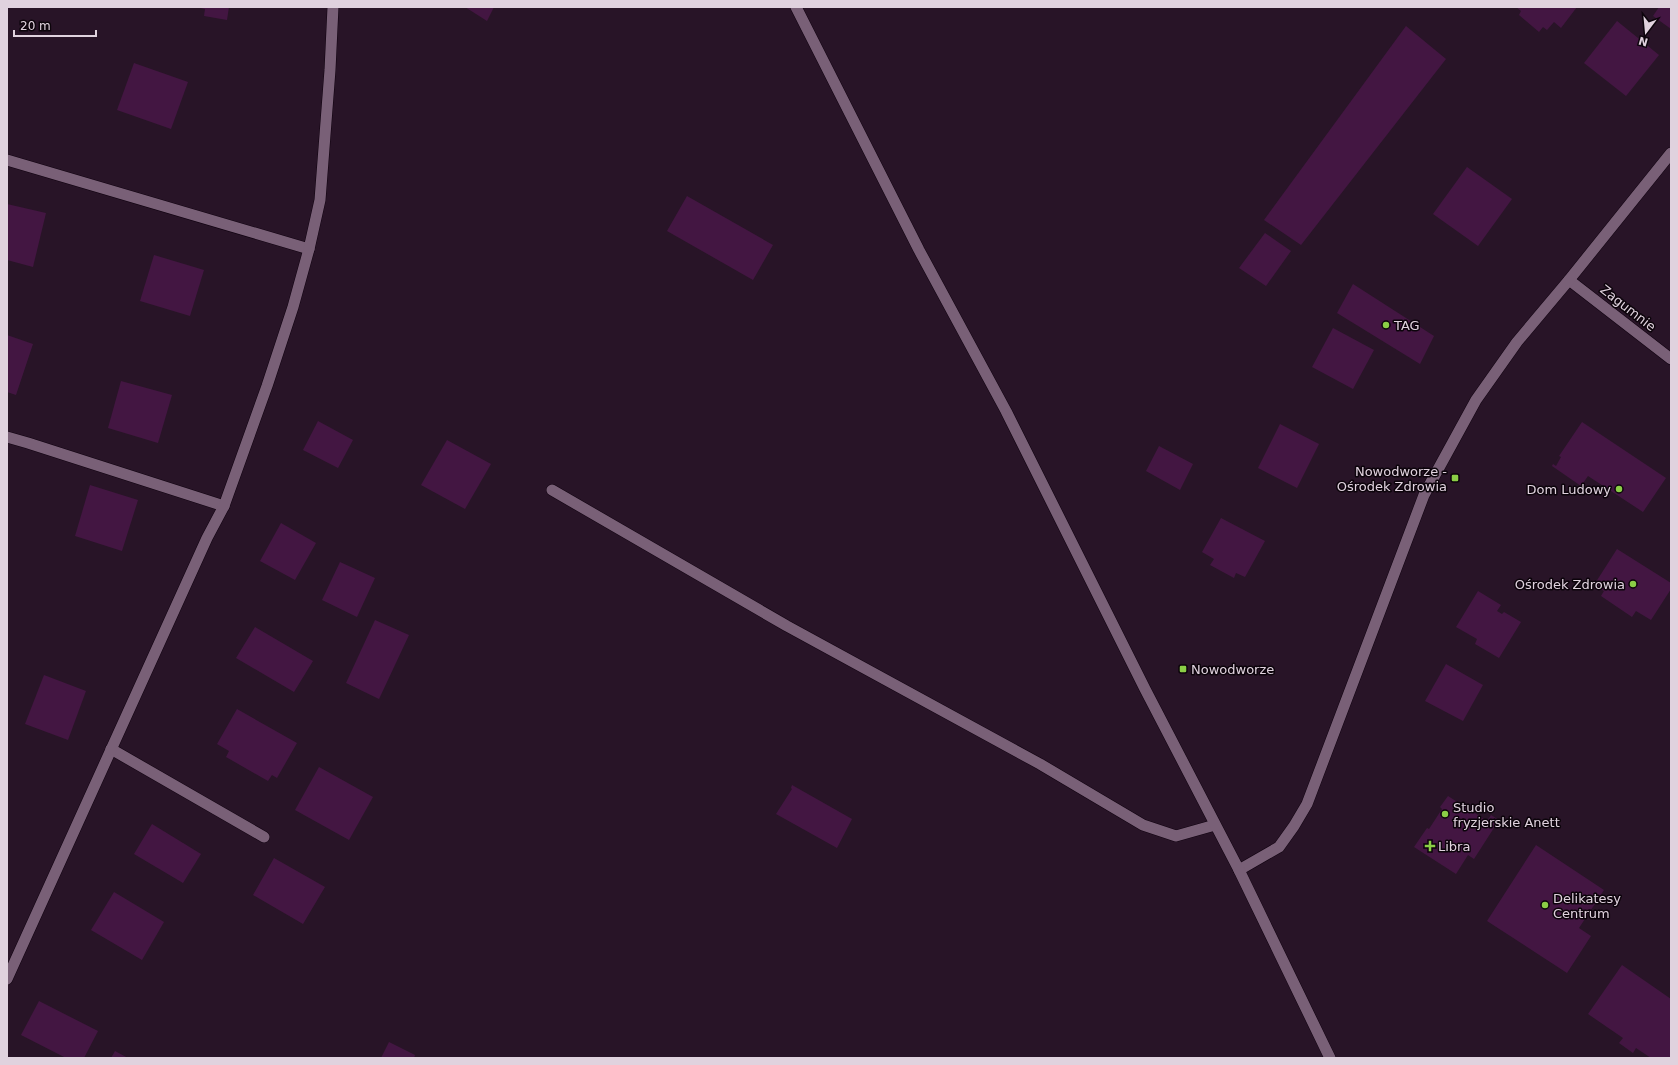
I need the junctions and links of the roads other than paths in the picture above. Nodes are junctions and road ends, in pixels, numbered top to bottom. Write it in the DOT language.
graph roads {
  1 [pos="333,7"];
  2 [pos="796,7"];
  3 [pos="1671,153"];
  4 [pos="7,160"];
  5 [pos="309,249"];
  6 [pos="1569,280"];
  7 [pos="1671,359"];
  8 [pos="7,437"];
  9 [pos="552,490"];
  10 [pos="224,506"];
  11 [pos="111,749"];
  12 [pos="1215,825"];
  13 [pos="264,837"];
  14 [pos="1239,870"];
  15 [pos="7,980"];
  16 [pos="1330,1058"];
  1 -- 5 [label="street"];
  2 -- 12 [label="street"];
  3 -- 6 [label="street"];
  4 -- 5 [label="street"];
  5 -- 10 [label="street"];
  6 -- 7 [label="street, Zagumnie"];
  6 -- 14 [label="street"];
  8 -- 10 [label="street"];
  9 -- 12 [label="street"];
  10 -- 11 [label="street"];
  11 -- 13 [label="street"];
  11 -- 15 [label="street"];
  12 -- 14 [label="street"];
  14 -- 16 [label="street"];
}
